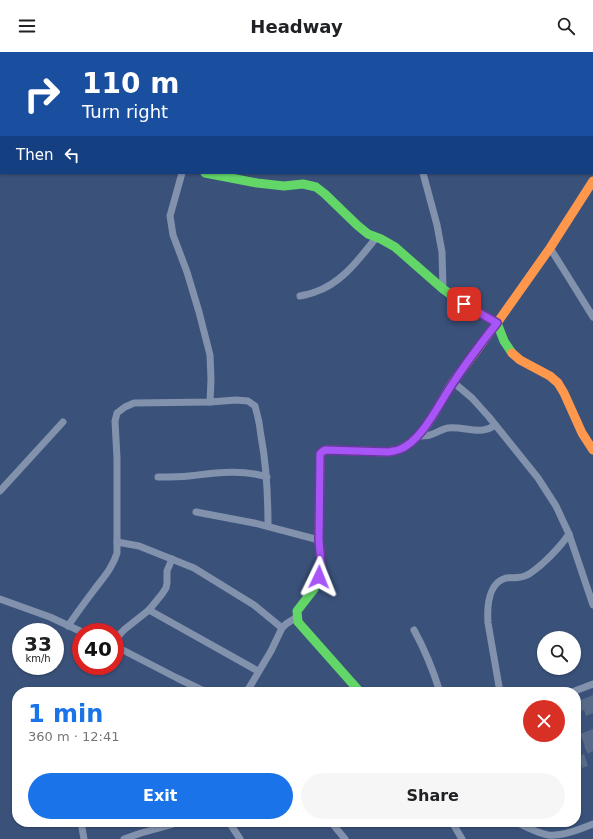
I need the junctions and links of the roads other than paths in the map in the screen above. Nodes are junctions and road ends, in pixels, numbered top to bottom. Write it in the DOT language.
graph roads {
  1 [pos="182,174"];
  2 [pos="209,174"];
  3 [pos="423,174"];
  4 [pos="593,181"];
  5 [pos="376,238"];
  6 [pos="550,248"];
  7 [pos="443,289"];
  8 [pos="300,296"];
  9 [pos="593,317"];
  10 [pos="497,323"];
  11 [pos="453,382"];
  12 [pos="210,402"];
  13 [pos="63,422"];
  14 [pos="495,425"];
  15 [pos="418,436"];
  16 [pos="593,450"];
  17 [pos="158,477"];
  18 [pos="268,477"];
  19 [pos="0,491"];
  20 [pos="196,512"];
  21 [pos="268,526"];
  22 [pos="569,534"];
  23 [pos="319,540"];
  24 [pos="118,542"];
  25 [pos="172,559"];
  26 [pos="0,599"];
  27 [pos="593,605"];
  28 [pos="149,610"];
  29 [pos="297,617"];
  30 [pos="68,626"];
  31 [pos="72,628"];
  32 [pos="282,628"];
  33 [pos="124,630"];
  34 [pos="414,630"];
  35 [pos="124,651"];
  36 [pos="258,671"];
  37 [pos="593,684"];
  38 [pos="196,687"];
  39 [pos="250,687"];
  40 [pos="356,687"];
  41 [pos="438,687"];
  42 [pos="499,687"];
  43 [pos="581,689"];
  44 [pos="593,824"];
  45 [pos="82,827"];
  46 [pos="160,827"];
  47 [pos="232,827"];
  48 [pos="334,827"];
  49 [pos="455,827"];
  50 [pos="526,827"];
  51 [pos="142,836"];
  52 [pos="84,839"];
  53 [pos="124,839"];
  54 [pos="240,839"];
  55 [pos="345,839"];
  56 [pos="462,839"];
  1 -- 12 [label="street"];
  2 -- 5 [label="street"];
  3 -- 7 [label="street"];
  4 -- 6 [label="street"];
  5 -- 7 [label="street"];
  5 -- 8 [label="street"];
  6 -- 9 [label="street"];
  6 -- 10 [label="street"];
  7 -- 10 [label="street"];
  10 -- 11 [label="street"];
  10 -- 16 [label="street"];
  11 -- 14 [label="street"];
  11 -- 15 [label="street"];
  12 -- 18 [label="street"];
  12 -- 24 [label="street"];
  13 -- 19 [label="street"];
  14 -- 15 [label="street"];
  14 -- 22 [label="street"];
  15 -- 23 [label="street"];
  17 -- 18 [label="street"];
  18 -- 21 [label="street"];
  20 -- 21 [label="street"];
  21 -- 23 [label="street"];
  22 -- 27 [label="street"];
  22 -- 42 [label="street"];
  23 -- 29 [label="street"];
  24 -- 25 [label="street"];
  24 -- 30 [label="street"];
  25 -- 28 [label="street"];
  25 -- 32 [label="street"];
  26 -- 30 [label="street"];
  28 -- 33 [label="street"];
  28 -- 36 [label="street"];
  29 -- 32 [label="street"];
  29 -- 40 [label="street"];
  30 -- 31 [label="street"];
  32 -- 36 [label="street"];
  34 -- 41 [label="street"];
  35 -- 38 [label="street"];
  36 -- 39 [label="street"];
  37 -- 43 [label="street"];
  44 -- 50 [label="street"];
  45 -- 52 [label="street"];
  46 -- 51 [label="street"];
  47 -- 54 [label="street"];
  48 -- 55 [label="street"];
  49 -- 56 [label="street"];
  51 -- 53 [label="street"];
}
